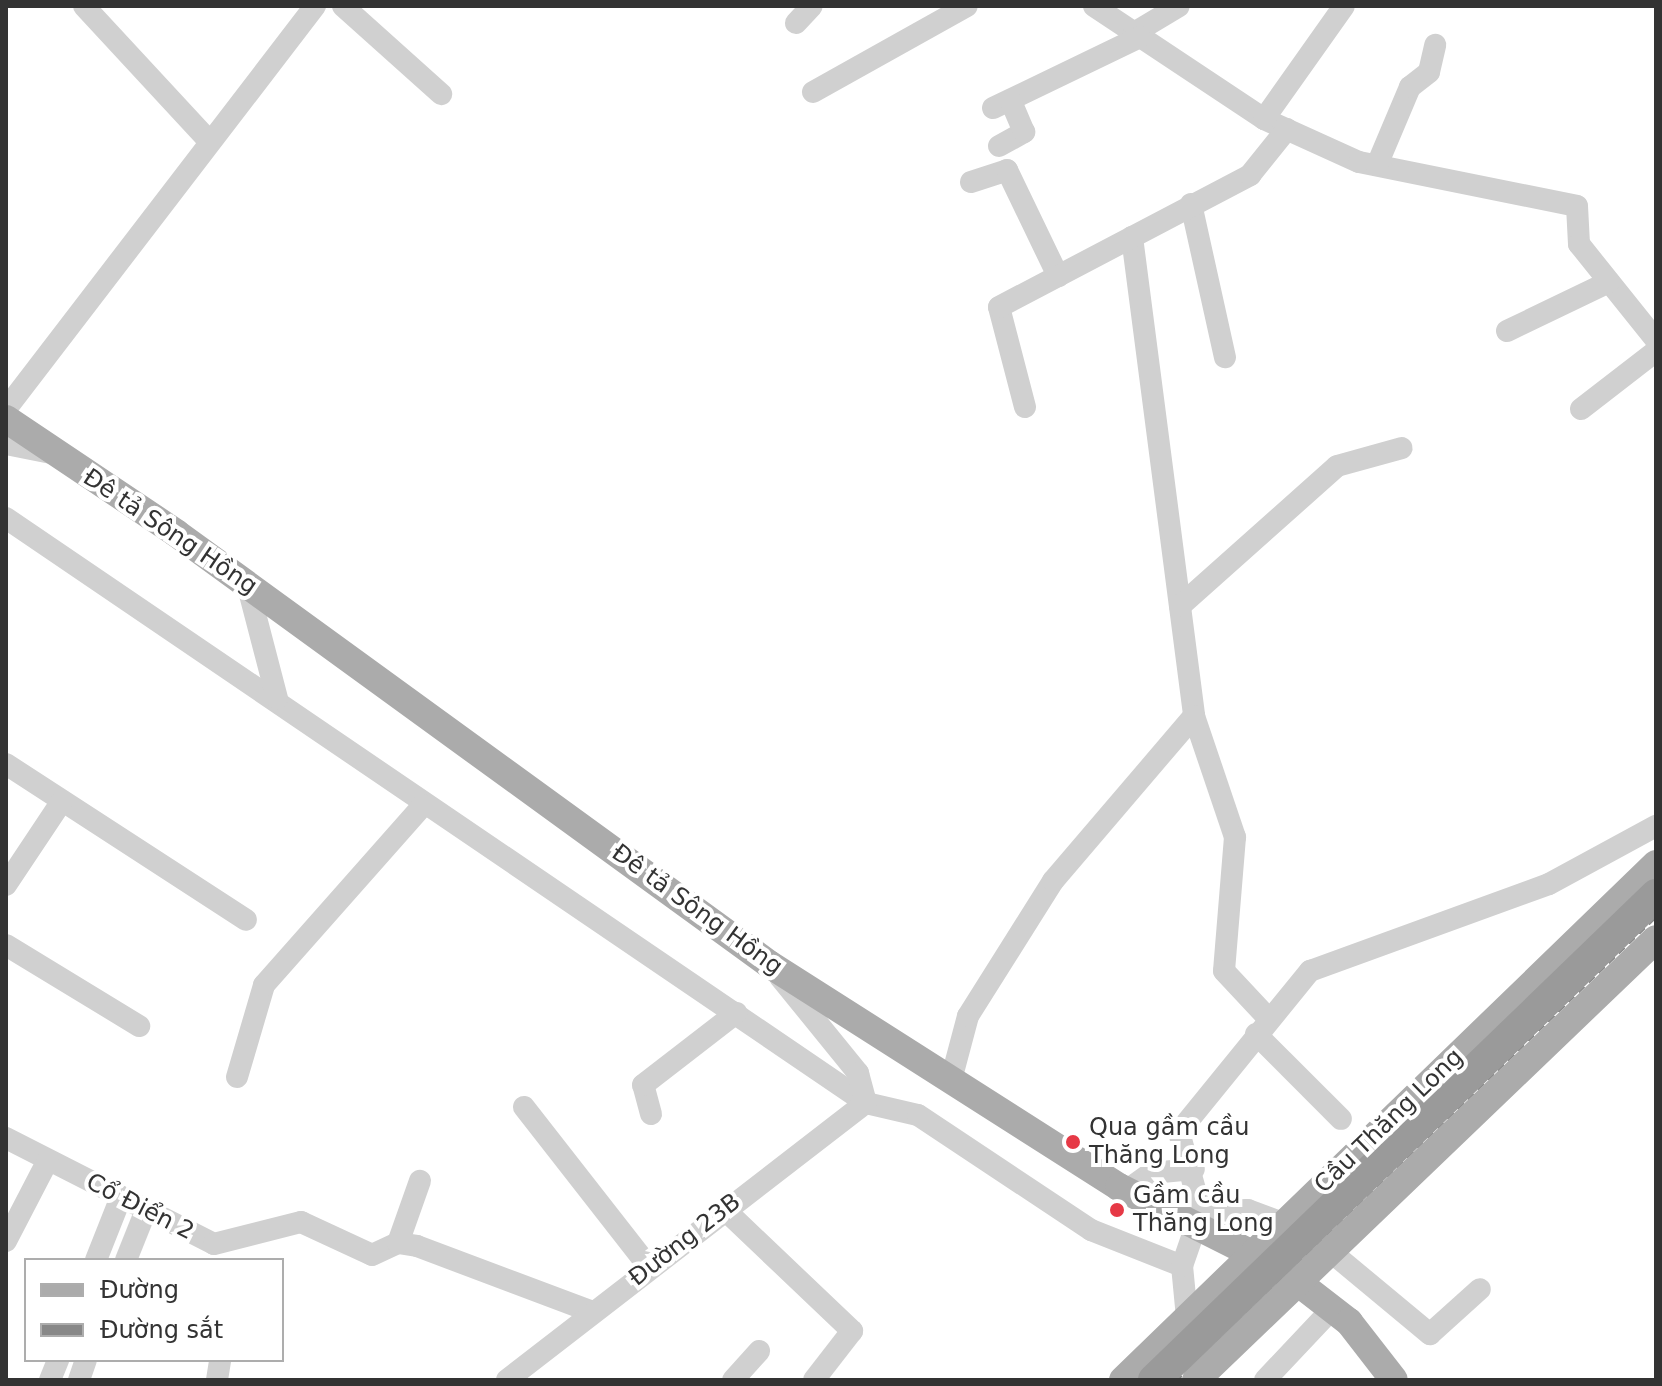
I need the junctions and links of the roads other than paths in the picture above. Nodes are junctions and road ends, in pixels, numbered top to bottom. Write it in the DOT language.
graph roads {
  1 [pos="84,6"];
  2 [pos="315,6"];
  3 [pos="343,6"];
  4 [pos="812,6"];
  5 [pos="967,6"];
  6 [pos="1094,6"];
  7 [pos="1179,6"];
  8 [pos="1344,6"];
  9 [pos="796,23"];
  10 [pos="1137,35"];
  11 [pos="1435,45"];
  12 [pos="813,92"];
  13 [pos="441,94"];
  14 [pos="1264,119"];
  15 [pos="1287,129"];
  16 [pos="208,140"];
  17 [pos="999,146"];
  18 [pos="1377,165"];
  19 [pos="971,182"];
  20 [pos="1191,204"];
  21 [pos="1132,237"];
  22 [pos="1058,276"];
  23 [pos="1609,282"];
  24 [pos="1507,331"];
  25 [pos="1656,340"];
  26 [pos="1656,351"];
  27 [pos="1225,357"];
  28 [pos="1025,407"];
  29 [pos="6,409"];
  30 [pos="1581,409"];
  31 [pos="6,419"];
  32 [pos="6,444"];
  33 [pos="1402,448"];
  34 [pos="51,453"];
  35 [pos="6,518"];
  36 [pos="247,583"];
  37 [pos="1180,606"];
  38 [pos="277,698"];
  39 [pos="1194,716"];
  40 [pos="6,764"];
  41 [pos="62,801"];
  42 [pos="423,805"];
  43 [pos="1656,826"];
  44 [pos="1656,864"];
  45 [pos="6,885"];
  46 [pos="1656,895"];
  47 [pos="246,920"];
  48 [pos="1656,939"];
  49 [pos="6,945"];
  50 [pos="769,964"];
  51 [pos="736,1013"];
  52 [pos="139,1026"];
  53 [pos="1262,1026"];
  54 [pos="237,1077"];
  55 [pos="951,1080"];
  56 [pos="866,1103"];
  57 [pos="524,1107"];
  58 [pos="651,1114"];
  59 [pos="1341,1119"];
  60 [pos="6,1138"];
  61 [pos="48,1160"];
  62 [pos="1194,1169"];
  63 [pos="420,1181"];
  64 [pos="1126,1191"];
  65 [pos="121,1197"];
  66 [pos="724,1209"];
  67 [pos="146,1210"];
  68 [pos="1200,1218"];
  69 [pos="6,1241"];
  70 [pos="398,1243"];
  71 [pos="230,1250"];
  72 [pos="97,1258"];
  73 [pos="127,1258"];
  74 [pos="1182,1266"];
  75 [pos="649,1267"];
  76 [pos="1480,1289"];
  77 [pos="1332,1309"];
  78 [pos="593,1312"];
  79 [pos="759,1351"];
  80 [pos="1373,1366"];
  81 [pos="507,1380"];
  82 [pos="733,1380"];
  83 [pos="814,1380"];
  84 [pos="1123,1380"];
  85 [pos="1140,1380"];
  86 [pos="1154,1380"];
  87 [pos="1196,1380"];
  88 [pos="1265,1380"];
  89 [pos="1394,1380"];
  1 -- 16 [label="street"];
  2 -- 16 [label="street"];
  3 -- 13 [label="street"];
  4 -- 9 [label="street"];
  5 -- 12 [label="street"];
  6 -- 10 [label="street"];
  7 -- 10 [label="street"];
  8 -- 14 [label="street"];
  10 -- 14 [label="street"];
  10 -- 17 [label="street"];
  11 -- 18 [label="street"];
  14 -- 15 [label="street"];
  15 -- 18 [label="street"];
  15 -- 20 [label="street"];
  16 -- 29 [label="street"];
  18 -- 23 [label="street"];
  19 -- 22 [label="street"];
  20 -- 21 [label="street"];
  20 -- 27 [label="street"];
  21 -- 22 [label="street"];
  21 -- 37 [label="street"];
  22 -- 28 [label="street"];
  23 -- 24 [label="street"];
  23 -- 25 [label="street"];
  26 -- 30 [label="street"];
  31 -- 34 [label="main road, Đê tả Sông Hồng"];
  32 -- 34 [label="street"];
  33 -- 37 [label="street"];
  34 -- 36 [label="main road, Đê tả Sông Hồng"];
  35 -- 38 [label="street"];
  36 -- 38 [label="street"];
  36 -- 50 [label="main road, Đê tả Sông Hồng"];
  37 -- 39 [label="street"];
  38 -- 42 [label="street"];
  39 -- 53 [label="street"];
  39 -- 55 [label="street"];
  40 -- 41 [label="street"];
  41 -- 45 [label="street"];
  41 -- 47 [label="street"];
  42 -- 51 [label="street"];
  42 -- 54 [label="street"];
  43 -- 53 [label="street"];
  44 -- 84 [label="main road, Cầu Thăng Long, bridge"];
  46 -- 86 [label="highway, Cầu Thăng Long, bridge"];
  48 -- 87 [label="main road, bridge"];
  49 -- 52 [label="street"];
  50 -- 55 [label="main road, Đê tả Sông Hồng"];
  50 -- 56 [label="street"];
  51 -- 56 [label="street"];
  51 -- 58 [label="street"];
  53 -- 59 [label="street"];
  53 -- 62 [label="street"];
  55 -- 64 [label="main road, Đê tả Sông Hồng"];
  56 -- 66 [label="street, Đường 23B"];
  56 -- 74 [label="street"];
  57 -- 75 [label="street"];
  60 -- 61 [label="street, Cổ Điển 2"];
  61 -- 65 [label="street, Cổ Điển 2"];
  61 -- 69 [label="street"];
  62 -- 64 [label="street"];
  62 -- 68 [label="street"];
  63 -- 70 [label="street"];
  64 -- 68 [label="main road, Đê tả Sông Hồng"];
  65 -- 67 [label="street, Cổ Điển 2"];
  65 -- 72 [label="street"];
  66 -- 75 [label="street, Đường 23B"];
  66 -- 83 [label="street"];
  67 -- 71 [label="street, Cổ Điển 2"];
  67 -- 73 [label="street"];
  68 -- 74 [label="street"];
  68 -- 76 [label="street"];
  68 -- 77 [label="main road, Đê tả Sông Hồng"];
  70 -- 71 [label="street, Cổ Điển 2"];
  70 -- 78 [label="street"];
  74 -- 85 [label="street"];
  75 -- 78 [label="street, Đường 23B"];
  77 -- 80 [label="main road, Đê tả Sông Hồng"];
  77 -- 88 [label="street"];
  78 -- 81 [label="street, Đường 23B"];
  79 -- 82 [label="street"];
  80 -- 89 [label="main road, Đê tả Sông Hồng"];
}
